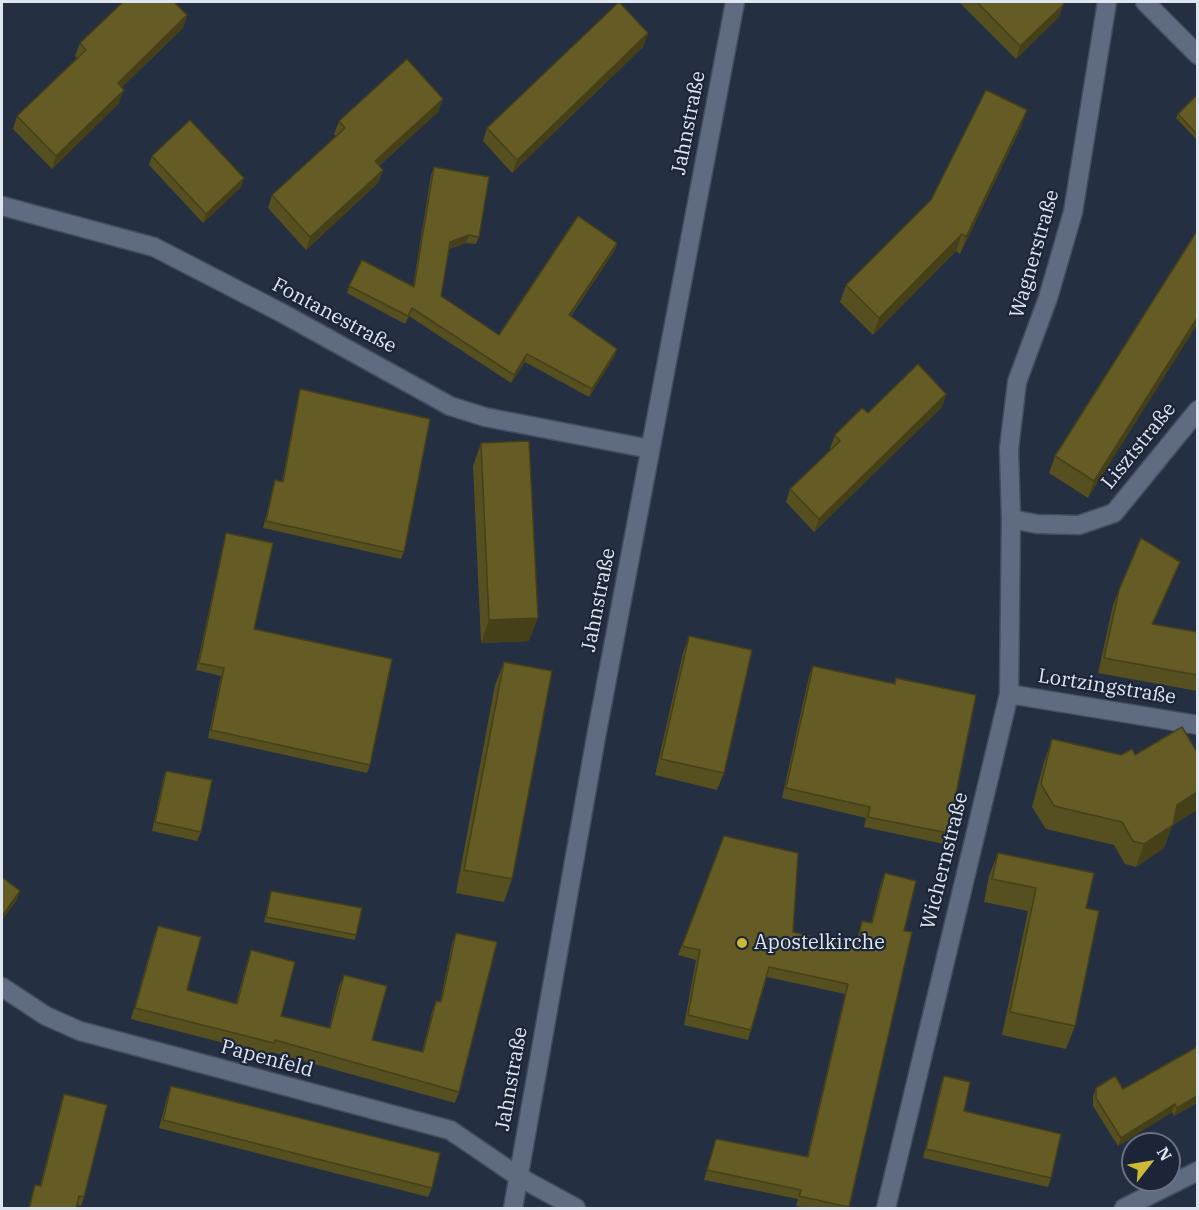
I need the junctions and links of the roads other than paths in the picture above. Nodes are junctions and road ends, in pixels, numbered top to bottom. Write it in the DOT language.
graph roads {
  1 [pos="735,2"];
  2 [pos="1107,2"];
  3 [pos="1144,2"];
  4 [pos="1197,54"];
  5 [pos="2,206"];
  6 [pos="1197,410"];
  7 [pos="650,449"];
  8 [pos="1011,519"];
  9 [pos="1009,694"];
  10 [pos="1197,725"];
  11 [pos="2,987"];
  12 [pos="1197,1171"];
  13 [pos="519,1178"];
  14 [pos="513,1209"];
  15 [pos="576,1209"];
  16 [pos="886,1209"];
  17 [pos="1124,1209"];
  1 -- 7 [label="street, Jahnstraße"];
  2 -- 8 [label="street, Wagnerstraße"];
  3 -- 4 [label="street"];
  5 -- 7 [label="street, Fontanestraße"];
  6 -- 8 [label="street, Lisztstraße"];
  7 -- 13 [label="street, Jahnstraße"];
  8 -- 9 [label="street, Wichernstraße"];
  9 -- 10 [label="street, Lortzingstraße"];
  9 -- 16 [label="street, Wichernstraße"];
  11 -- 13 [label="street, Papenfeld"];
  12 -- 17 [label="street"];
  13 -- 14 [label="street, Jahnstraße"];
  13 -- 15 [label="street, Papenfeld"];
}
